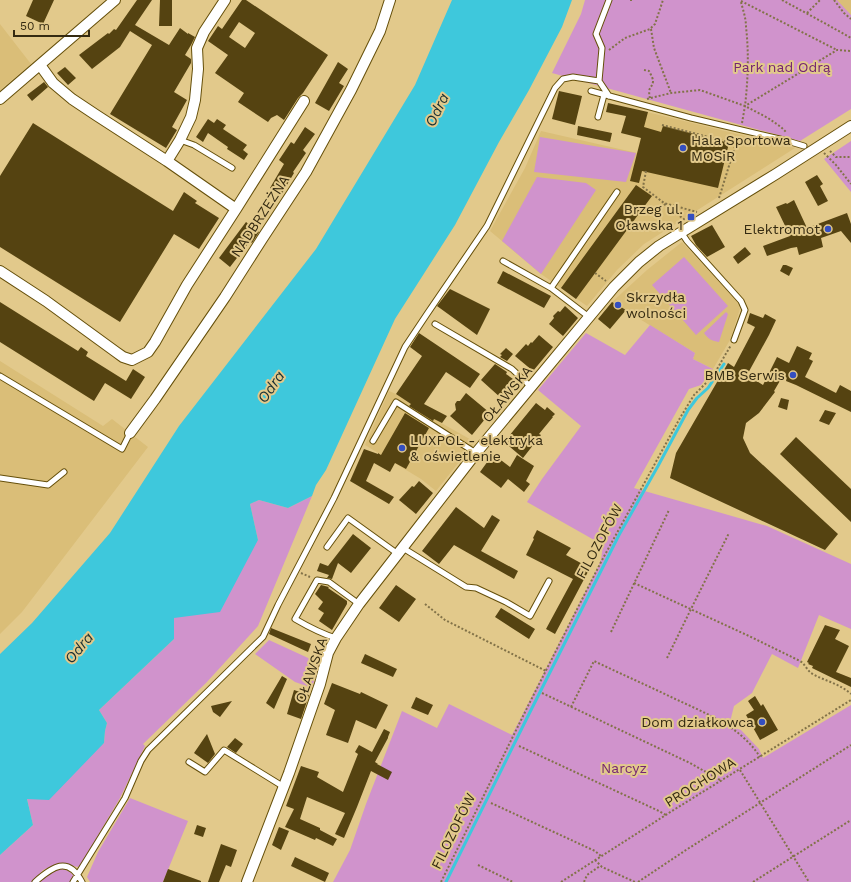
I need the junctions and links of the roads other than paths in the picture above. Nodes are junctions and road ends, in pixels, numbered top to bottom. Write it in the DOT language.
graph roads {
  1 [pos="115,0"];
  2 [pos="225,0"];
  3 [pos="390,0"];
  4 [pos="609,0"];
  5 [pos="40,65"];
  6 [pos="599,81"];
  7 [pos="591,91"];
  8 [pos="606,96"];
  9 [pos="0,100"];
  10 [pos="304,101"];
  11 [pos="598,117"];
  12 [pos="851,126"];
  13 [pos="180,140"];
  14 [pos="804,146"];
  15 [pos="168,161"];
  16 [pos="232,168"];
  17 [pos="617,192"];
  18 [pos="236,208"];
  19 [pos="681,232"];
  20 [pos="503,261"];
  21 [pos="0,271"];
  22 [pos="551,288"];
  23 [pos="589,317"];
  24 [pos="435,324"];
  25 [pos="734,340"];
  26 [pos="0,376"];
  27 [pos="531,387"];
  28 [pos="130,433"];
  29 [pos="372,442"];
  30 [pos="476,453"];
  31 [pos="64,472"];
  32 [pos="0,478"];
  33 [pos="327,547"];
  34 [pos="400,551"];
  35 [pos="549,581"];
  36 [pos="359,604"];
  37 [pos="336,638"];
  38 [pos="189,762"];
  39 [pos="284,787"];
  40 [pos="78,875"];
  41 [pos="35,882"];
  42 [pos="73,882"];
  43 [pos="82,882"];
  44 [pos="247,882"];
  1 -- 5 [label="street"];
  2 -- 13 [label="street"];
  3 -- 28 [label="street, NADBRZEŻNA"];
  4 -- 6 [label="lane"];
  5 -- 9 [label="street"];
  5 -- 15 [label="street"];
  6 -- 8 [label="lane"];
  6 -- 40 [label="lane"];
  7 -- 8 [label="lane"];
  8 -- 11 [label="lane"];
  8 -- 14 [label="lane"];
  10 -- 18 [label="street"];
  12 -- 19 [label="street, OŁAWSKA"];
  13 -- 15 [label="street"];
  13 -- 16 [label="lane"];
  15 -- 18 [label="street"];
  17 -- 22 [label="lane"];
  18 -- 21 [label="street"];
  19 -- 23 [label="street, OŁAWSKA"];
  19 -- 25 [label="lane"];
  20 -- 22 [label="lane"];
  22 -- 23 [label="lane"];
  23 -- 27 [label="street, OŁAWSKA"];
  24 -- 27 [label="lane"];
  26 -- 28 [label="lane"];
  27 -- 30 [label="street, OŁAWSKA"];
  29 -- 30 [label="lane"];
  30 -- 34 [label="street, OŁAWSKA"];
  31 -- 32 [label="lane"];
  33 -- 34 [label="lane"];
  34 -- 35 [label="lane"];
  34 -- 36 [label="street, OŁAWSKA"];
  36 -- 37 [label="street, OŁAWSKA"];
  36 -- 37 [label="lane"];
  37 -- 39 [label="street, OŁAWSKA"];
  38 -- 39 [label="lane"];
  39 -- 44 [label="street, OŁAWSKA"];
  40 -- 41 [label="lane"];
  40 -- 42 [label="lane"];
  40 -- 43 [label="lane"];
}
